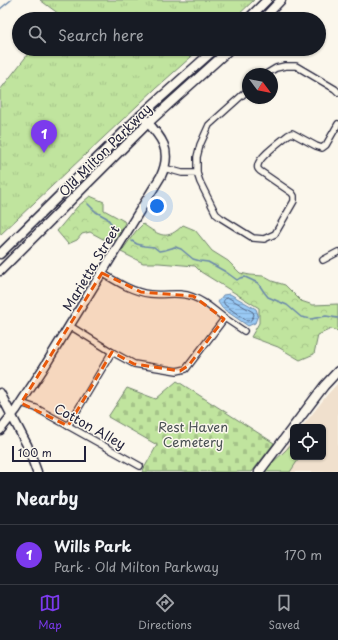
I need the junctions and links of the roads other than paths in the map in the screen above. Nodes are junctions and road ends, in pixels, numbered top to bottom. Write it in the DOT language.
graph roads {
  1 [pos="266,0"];
  2 [pos="281,0"];
  3 [pos="255,12"];
  4 [pos="269,12"];
  5 [pos="207,56"];
  6 [pos="222,56"];
  7 [pos="276,68"];
  8 [pos="338,92"];
  9 [pos="242,96"];
  10 [pos="141,115"];
  11 [pos="148,123"];
  12 [pos="338,124"];
  13 [pos="164,168"];
  14 [pos="197,173"];
  15 [pos="338,252"];
  16 [pos="0,254"];
  17 [pos="323,260"];
  18 [pos="0,271"];
  19 [pos="102,273"];
  20 [pos="224,319"];
  21 [pos="70,326"];
  22 [pos="244,331"];
  23 [pos="112,352"];
  24 [pos="338,371"];
  25 [pos="0,393"];
  26 [pos="21,403"];
  27 [pos="12,415"];
  28 [pos="295,424"];
  29 [pos="68,426"];
  30 [pos="0,430"];
  31 [pos="290,431"];
  32 [pos="140,466"];
  33 [pos="37,472"];
  34 [pos="259,472"];
  1 -- 3 [label="main road"];
  2 -- 4 [label="main road"];
  5 -- 10 [label="main road, Old Milton Parkway"];
  6 -- 11 [label="main road, Old Milton Parkway"];
  7 -- 8 [label="street"];
  9 -- 14 [label="street"];
  10 -- 11 [label="main road, Marietta Street"];
  10 -- 16 [label="main road, Old Milton Parkway"];
  11 -- 13 [label="main road, Marietta Street"];
  11 -- 18 [label="main road, Old Milton Parkway"];
  12 -- 14 [label="street"];
  13 -- 14 [label="street"];
  13 -- 19 [label="main road, Marietta Street"];
  15 -- 17 [label="street"];
  19 -- 20 [label="street"];
  19 -- 21 [label="main road, Marietta Street"];
  20 -- 22 [label="street"];
  20 -- 23 [label="street"];
  21 -- 23 [label="street"];
  21 -- 26 [label="main road, Marietta Street"];
  23 -- 29 [label="street"];
  24 -- 28 [label="main road"];
  25 -- 27 [label="main road"];
  26 -- 27 [label="main road, Marietta Street"];
  26 -- 29 [label="street, Cotton Alley"];
  27 -- 30 [label="main road, Marietta Street"];
  27 -- 33 [label="main road"];
  29 -- 32 [label="street, Cotton Alley"];
  31 -- 34 [label="main road"];
}
